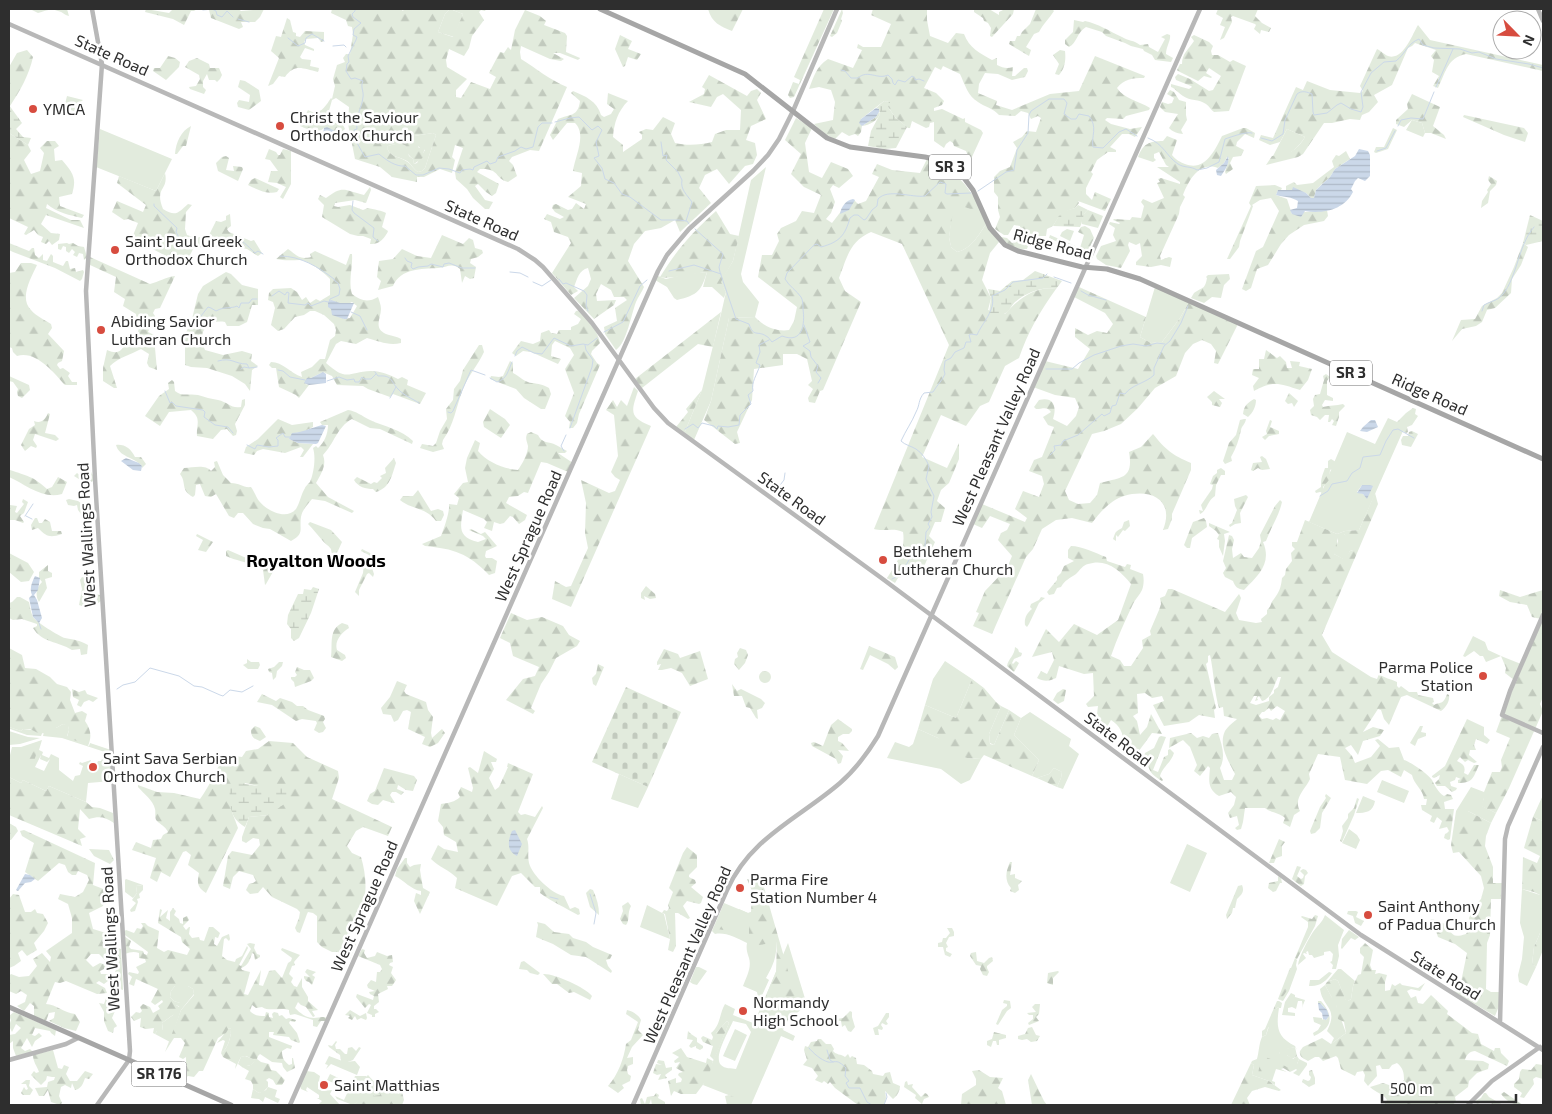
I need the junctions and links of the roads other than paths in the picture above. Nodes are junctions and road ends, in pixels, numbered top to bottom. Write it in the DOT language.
graph roads {
  1 [pos="92,9"];
  2 [pos="600,9"];
  3 [pos="837,9"];
  4 [pos="1200,9"];
  5 [pos="1538,9"];
  6 [pos="1543,21"];
  7 [pos="9,24"];
  8 [pos="102,64"];
  9 [pos="793,112"];
  10 [pos="1086,268"];
  11 [pos="619,360"];
  12 [pos="1543,458"];
  13 [pos="1543,615"];
  14 [pos="932,616"];
  15 [pos="1543,733"];
  16 [pos="1543,747"];
  17 [pos="9,1007"];
  18 [pos="1500,1023"];
  19 [pos="78,1038"];
  20 [pos="1541,1048"];
  21 [pos="9,1060"];
  22 [pos="129,1060"];
  23 [pos="96,1105"];
  24 [pos="231,1105"];
  25 [pos="290,1105"];
  26 [pos="633,1105"];
  27 [pos="1468,1105"];
  1 -- 8 [label="main road, West Wallings Road"];
  2 -- 9 [label="main road, Ridge Road / SR 3"];
  3 -- 9 [label="main road, West Sprague Road"];
  4 -- 10 [label="main road, West Pleasant Valley Road"];
  5 -- 6 [label="main road"];
  7 -- 8 [label="main road, State Road"];
  8 -- 11 [label="main road, State Road"];
  8 -- 22 [label="main road, West Wallings Road"];
  9 -- 10 [label="main road, Ridge Road / SR 3"];
  9 -- 11 [label="main road, West Sprague Road"];
  10 -- 12 [label="main road, Ridge Road / SR 3"];
  10 -- 14 [label="main road, West Pleasant Valley Road"];
  11 -- 14 [label="main road, State Road"];
  11 -- 25 [label="main road, West Sprague Road"];
  13 -- 15 [label="main road"];
  14 -- 18 [label="main road, State Road"];
  14 -- 26 [label="main road, West Pleasant Valley Road"];
  16 -- 18 [label="main road"];
  17 -- 19 [label="main road, SR 176"];
  18 -- 20 [label="main road, State Road"];
  19 -- 21 [label="main road"];
  19 -- 22 [label="main road, SR 176"];
  20 -- 27 [label="main road"];
  22 -- 23 [label="main road"];
  22 -- 24 [label="main road, SR 176"];
}
